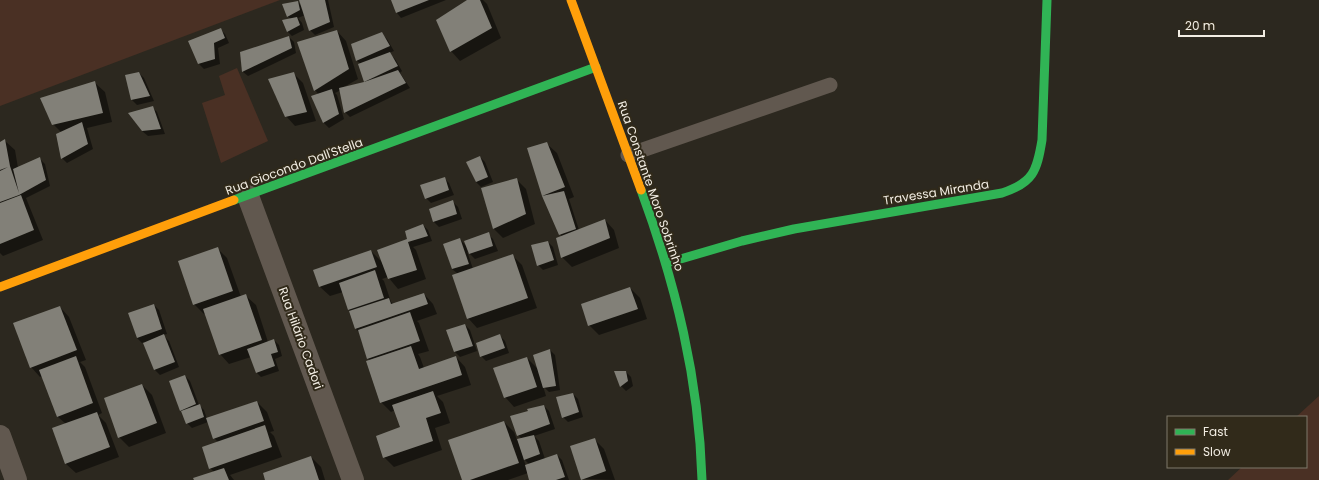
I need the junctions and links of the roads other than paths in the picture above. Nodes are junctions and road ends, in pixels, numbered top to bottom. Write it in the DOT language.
graph roads {
  1 [pos="571,0"];
  2 [pos="1047,0"];
  3 [pos="596,67"];
  4 [pos="830,85"];
  5 [pos="628,155"];
  6 [pos="248,196"];
  7 [pos="666,263"];
  8 [pos="0,287"];
  9 [pos="0,436"];
  10 [pos="16,480"];
  11 [pos="354,480"];
  12 [pos="702,480"];
  1 -- 3 [label="street, Rua Constante Moro Sobrinho"];
  2 -- 7 [label="street, Travessa Miranda"];
  3 -- 5 [label="street, Rua Constante Moro Sobrinho"];
  3 -- 6 [label="street, Rua Giocondo Dall'Stella"];
  4 -- 5 [label="lane"];
  5 -- 7 [label="street, Rua Constante Moro Sobrinho"];
  6 -- 8 [label="street, Rua Giocondo Dall'Stella"];
  6 -- 11 [label="street, Rua Hilário Cadori"];
  7 -- 12 [label="street, Rua Constante Moro Sobrinho"];
  9 -- 10 [label="street"];
}
